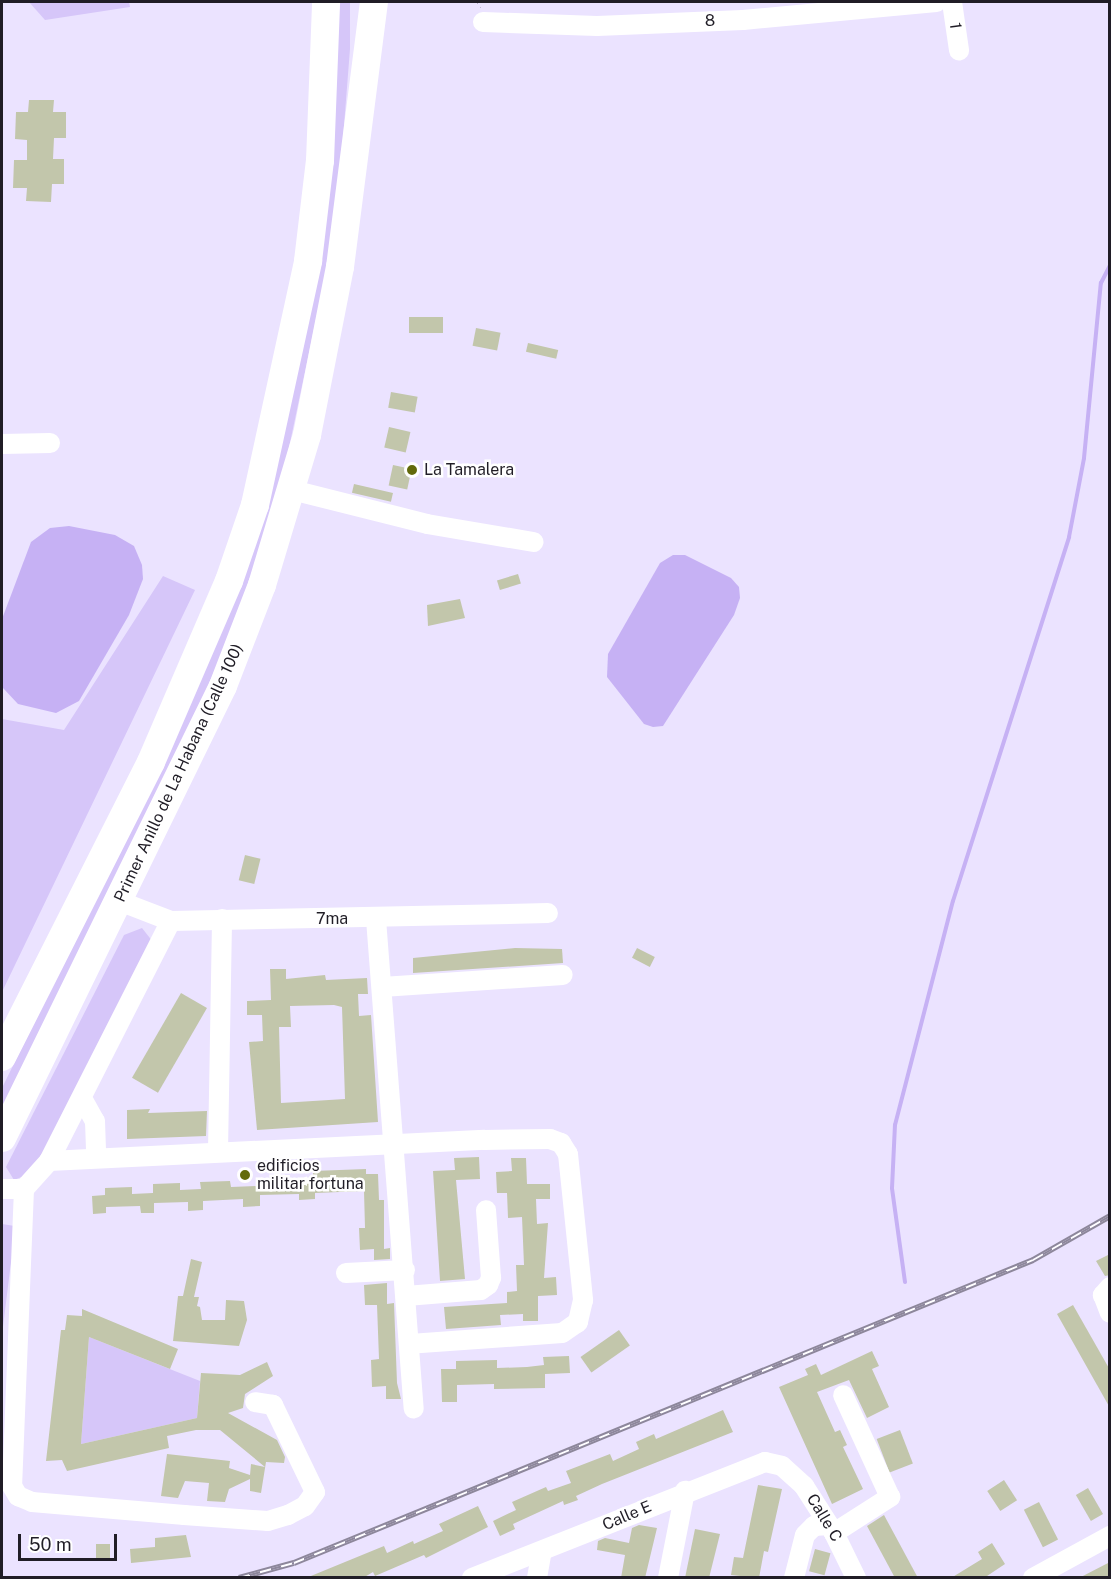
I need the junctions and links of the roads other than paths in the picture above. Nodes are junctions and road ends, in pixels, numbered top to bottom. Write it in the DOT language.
graph roads {
  1 [pos="326,2"];
  2 [pos="362,2"];
  3 [pos="374,2"];
  4 [pos="936,2"];
  5 [pos="952,2"];
  6 [pos="743,11"];
  7 [pos="483,22"];
  8 [pos="958,50"];
  9 [pos="363,72"];
  10 [pos="50,443"];
  11 [pos="2,444"];
  12 [pos="292,490"];
  13 [pos="533,542"];
  14 [pos="120,901"];
  15 [pos="548,913"];
  16 [pos="222,919"];
  17 [pos="376,919"];
  18 [pos="171,921"];
  19 [pos="563,975"];
  20 [pos="382,987"];
  21 [pos="2,1057"];
  22 [pos="82,1098"];
  23 [pos="2,1138"];
  24 [pos="394,1144"];
  25 [pos="218,1151"];
  26 [pos="96,1158"];
  27 [pos="50,1161"];
  28 [pos="2,1189"];
  29 [pos="24,1189"];
  30 [pos="486,1209"];
  31 [pos="405,1270"];
  32 [pos="346,1273"];
  33 [pos="406,1296"];
  34 [pos="410,1344"];
  35 [pos="843,1395"];
  36 [pos="255,1402"];
  37 [pos="414,1409"];
  38 [pos="782,1466"];
  39 [pos="686,1491"];
  40 [pos="832,1529"];
  41 [pos="1110,1536"];
  42 [pos="542,1551"];
  43 [pos="472,1578"];
  44 [pos="537,1578"];
  45 [pos="668,1578"];
  46 [pos="794,1578"];
  47 [pos="856,1578"];
  48 [pos="1033,1578"];
  1 -- 21 [label="highway, Primer Anillo de La Habana (Calle 100)"];
  2 -- 9 [label="highway"];
  3 -- 9 [label="highway"];
  4 -- 6 [label="street, 8"];
  5 -- 8 [label="street, 1"];
  6 -- 7 [label="street, 8"];
  9 -- 12 [label="highway, Primer Anillo de La Habana (Calle 100)"];
  10 -- 11 [label="street"];
  12 -- 13 [label="street"];
  12 -- 14 [label="highway, Primer Anillo de La Habana (Calle 100)"];
  14 -- 18 [label="street, 7ma"];
  14 -- 23 [label="highway, Primer Anillo de La Habana (Calle 100)"];
  15 -- 17 [label="street, 7ma"];
  16 -- 17 [label="street, 7ma"];
  16 -- 18 [label="street, 7ma"];
  16 -- 25 [label="street"];
  17 -- 20 [label="street"];
  18 -- 22 [label="street"];
  19 -- 20 [label="street"];
  20 -- 24 [label="street"];
  22 -- 26 [label="street"];
  22 -- 27 [label="street"];
  24 -- 25 [label="street"];
  24 -- 31 [label="street"];
  24 -- 34 [label="street"];
  25 -- 26 [label="street"];
  26 -- 27 [label="street"];
  27 -- 29 [label="street"];
  28 -- 29 [label="street"];
  29 -- 36 [label="street"];
  30 -- 33 [label="street"];
  31 -- 32 [label="street"];
  31 -- 33 [label="street"];
  33 -- 34 [label="street"];
  34 -- 37 [label="street"];
  35 -- 40 [label="street"];
  38 -- 39 [label="street, Calle E"];
  38 -- 40 [label="street, Calle C"];
  39 -- 42 [label="street, Calle E"];
  39 -- 45 [label="street"];
  40 -- 46 [label="street"];
  40 -- 47 [label="street, Calle C"];
  41 -- 48 [label="street"];
  42 -- 43 [label="street, Calle E"];
  42 -- 44 [label="street"];
}
